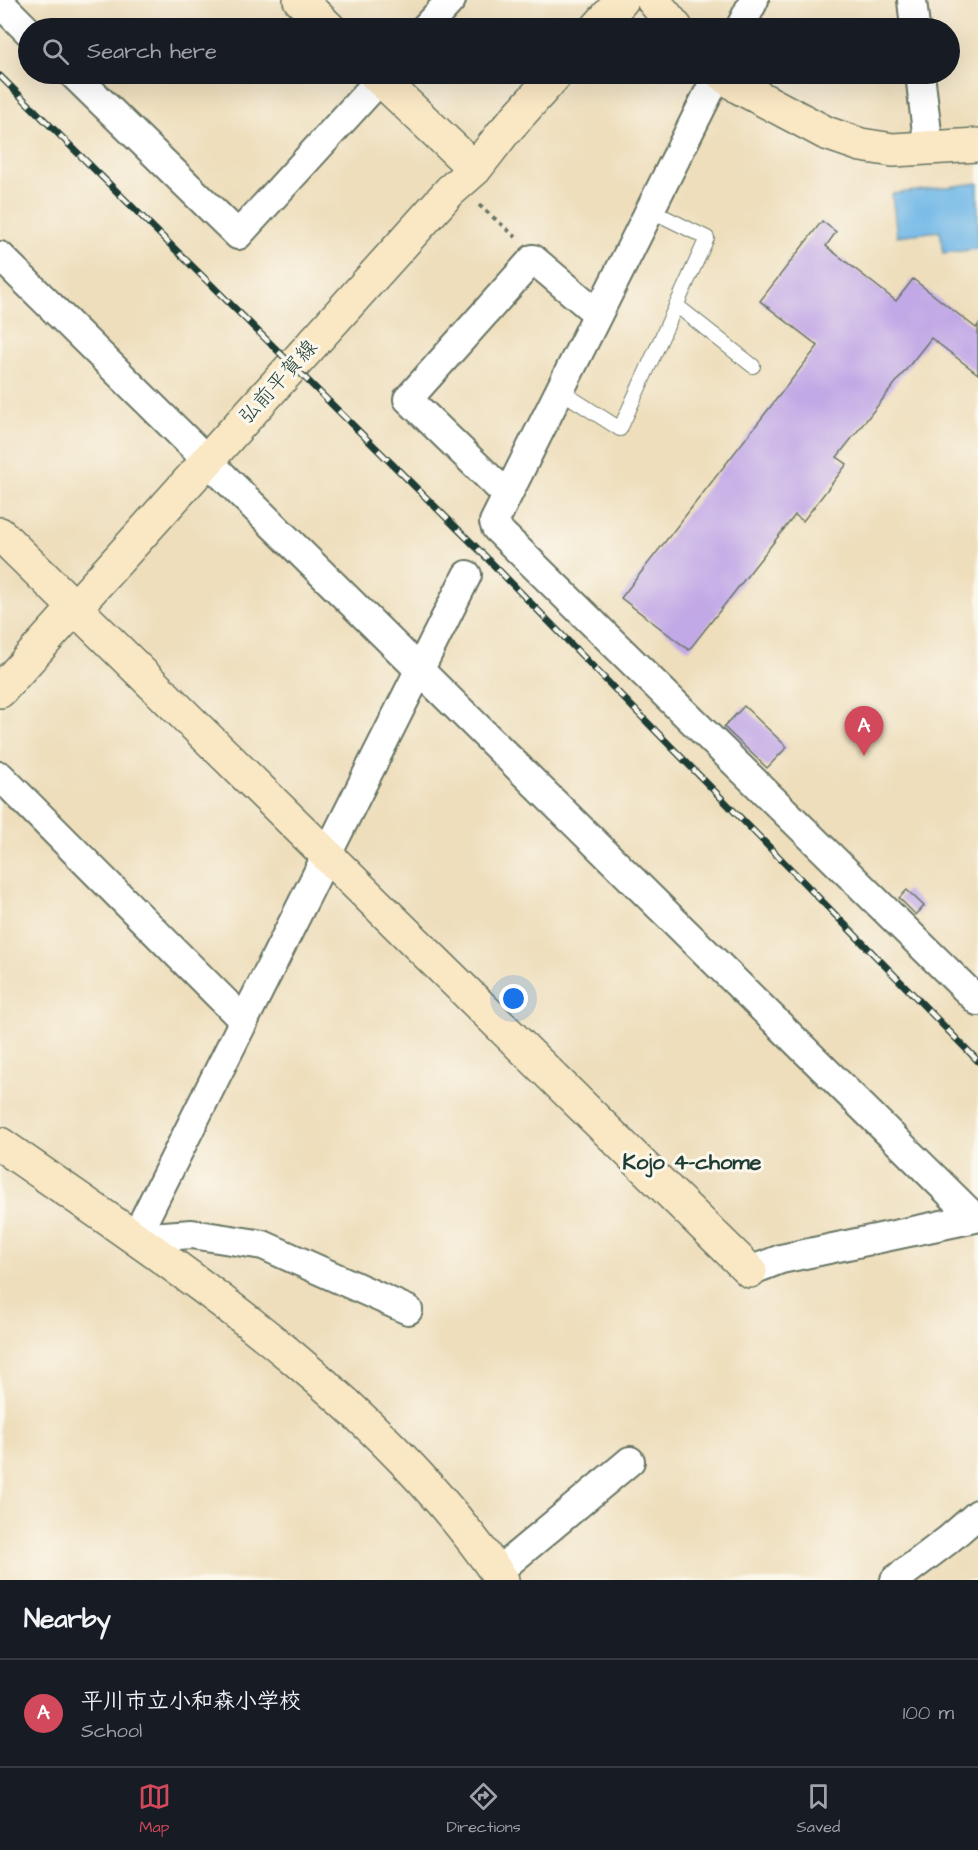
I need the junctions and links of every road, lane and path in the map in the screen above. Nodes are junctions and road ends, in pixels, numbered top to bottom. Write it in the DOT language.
graph roads {
  1 [pos="300,0"];
  2 [pos="451,0"];
  3 [pos="622,0"];
  4 [pos="653,0"];
  5 [pos="754,0"];
  6 [pos="912,0"];
  7 [pos="0,3"];
  8 [pos="319,18"];
  9 [pos="434,18"];
  10 [pos="606,18"];
  11 [pos="668,18"];
  12 [pos="745,18"];
  13 [pos="914,18"];
  14 [pos="18,21"];
  15 [pos="83,84"];
  16 [pos="372,84"];
  17 [pos="389,84"];
  18 [pos="547,84"];
  19 [pos="715,84"];
  20 [pos="735,84"];
  21 [pos="921,84"];
  22 [pos="978,145"];
  23 [pos="928,150"];
  24 [pos="475,169"];
  25 [pos="471,204"];
  26 [pos="650,210"];
  27 [pos="0,256"];
  28 [pos="533,260"];
  29 [pos="676,305"];
  30 [pos="598,314"];
  31 [pos="753,366"];
  32 [pos="559,390"];
  33 [pos="207,461"];
  34 [pos="507,495"];
  35 [pos="0,534"];
  36 [pos="467,575"];
  37 [pos="75,608"];
  38 [pos="419,670"];
  39 [pos="0,692"];
  40 [pos="0,776"];
  41 [pos="327,856"];
  42 [pos="978,1001"];
  43 [pos="244,1021"];
  44 [pos="0,1144"];
  45 [pos="977,1216"];
  46 [pos="135,1238"];
  47 [pos="750,1271"];
  48 [pos="408,1310"];
  49 [pos="630,1461"];
  50 [pos="978,1514"];
  51 [pos="500,1576"];
  52 [pos="895,1580"];
  1 -- 8 [label="street"];
  2 -- 9 [label="street"];
  3 -- 10 [label="street"];
  4 -- 11 [label="street"];
  5 -- 12 [label="street"];
  6 -- 13 [label="street"];
  7 -- 14 [label="street"];
  15 -- 16 [label="street"];
  17 -- 24 [label="street"];
  18 -- 24 [label="street, 弘前平賀線"];
  19 -- 26 [label="street"];
  20 -- 23 [label="street"];
  21 -- 23 [label="street"];
  22 -- 23 [label="street"];
  24 -- 33 [label="street, 弘前平賀線"];
  25 -- 28 [label="path"];
  26 -- 29 [label="lane"];
  26 -- 30 [label="street"];
  27 -- 33 [label="street"];
  28 -- 30 [label="street"];
  28 -- 34 [label="street"];
  29 -- 31 [label="lane"];
  29 -- 32 [label="lane"];
  30 -- 32 [label="street"];
  32 -- 34 [label="street"];
  33 -- 37 [label="street, 弘前平賀線"];
  33 -- 38 [label="street"];
  34 -- 42 [label="street"];
  35 -- 37 [label="street"];
  36 -- 38 [label="street"];
  37 -- 39 [label="street, 弘前平賀線"];
  37 -- 41 [label="street"];
  38 -- 41 [label="street"];
  38 -- 45 [label="street"];
  40 -- 43 [label="street"];
  41 -- 43 [label="street"];
  41 -- 47 [label="street"];
  43 -- 46 [label="street"];
  44 -- 46 [label="street"];
  45 -- 47 [label="street"];
  46 -- 48 [label="street"];
  46 -- 51 [label="street"];
  49 -- 51 [label="street"];
  50 -- 52 [label="street"];
}
